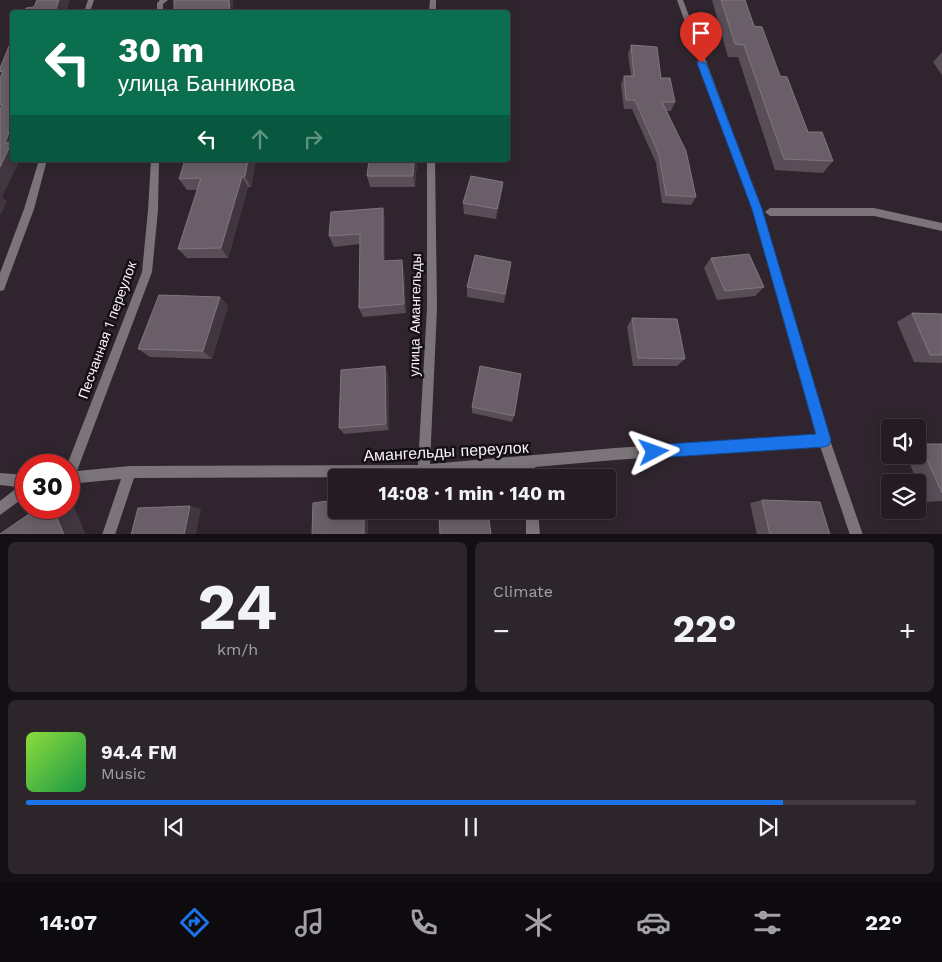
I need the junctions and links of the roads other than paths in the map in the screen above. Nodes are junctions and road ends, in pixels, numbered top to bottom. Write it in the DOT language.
graph roads {
  1 [pos="165,0"];
  2 [pos="680,0"];
  3 [pos="160,10"];
  4 [pos="42,162"];
  5 [pos="155,162"];
  6 [pos="432,162"];
  7 [pos="770,212"];
  8 [pos="942,227"];
  9 [pos="0,287"];
  10 [pos="824,440"];
  11 [pos="78,454"];
  12 [pos="529,463"];
  13 [pos="424,469"];
  14 [pos="450,469"];
  15 [pos="529,469"];
  16 [pos="328,471"];
  17 [pos="130,472"];
  18 [pos="80,476"];
  19 [pos="0,479"];
  20 [pos="15,480"];
  21 [pos="15,497"];
  22 [pos="0,509"];
  23 [pos="532,519"];
  24 [pos="108,534"];
  25 [pos="533,534"];
  26 [pos="857,534"];
  1 -- 3 [label="street"];
  2 -- 10 [label="street"];
  4 -- 9 [label="street"];
  5 -- 11 [label="street, Песчанная 1 переулок"];
  6 -- 13 [label="street, улица Амангельды"];
  7 -- 8 [label="street"];
  10 -- 12 [label="street, Амангельды переулок"];
  10 -- 26 [label="street"];
  12 -- 14 [label="street, Амангельды переулок"];
  12 -- 15 [label="street"];
  16 -- 17 [label="street, Амангельды переулок"];
  17 -- 18 [label="street, Амангельды переулок"];
  17 -- 24 [label="street"];
  19 -- 20 [label="street"];
  21 -- 22 [label="street"];
  23 -- 25 [label="street"];
}
